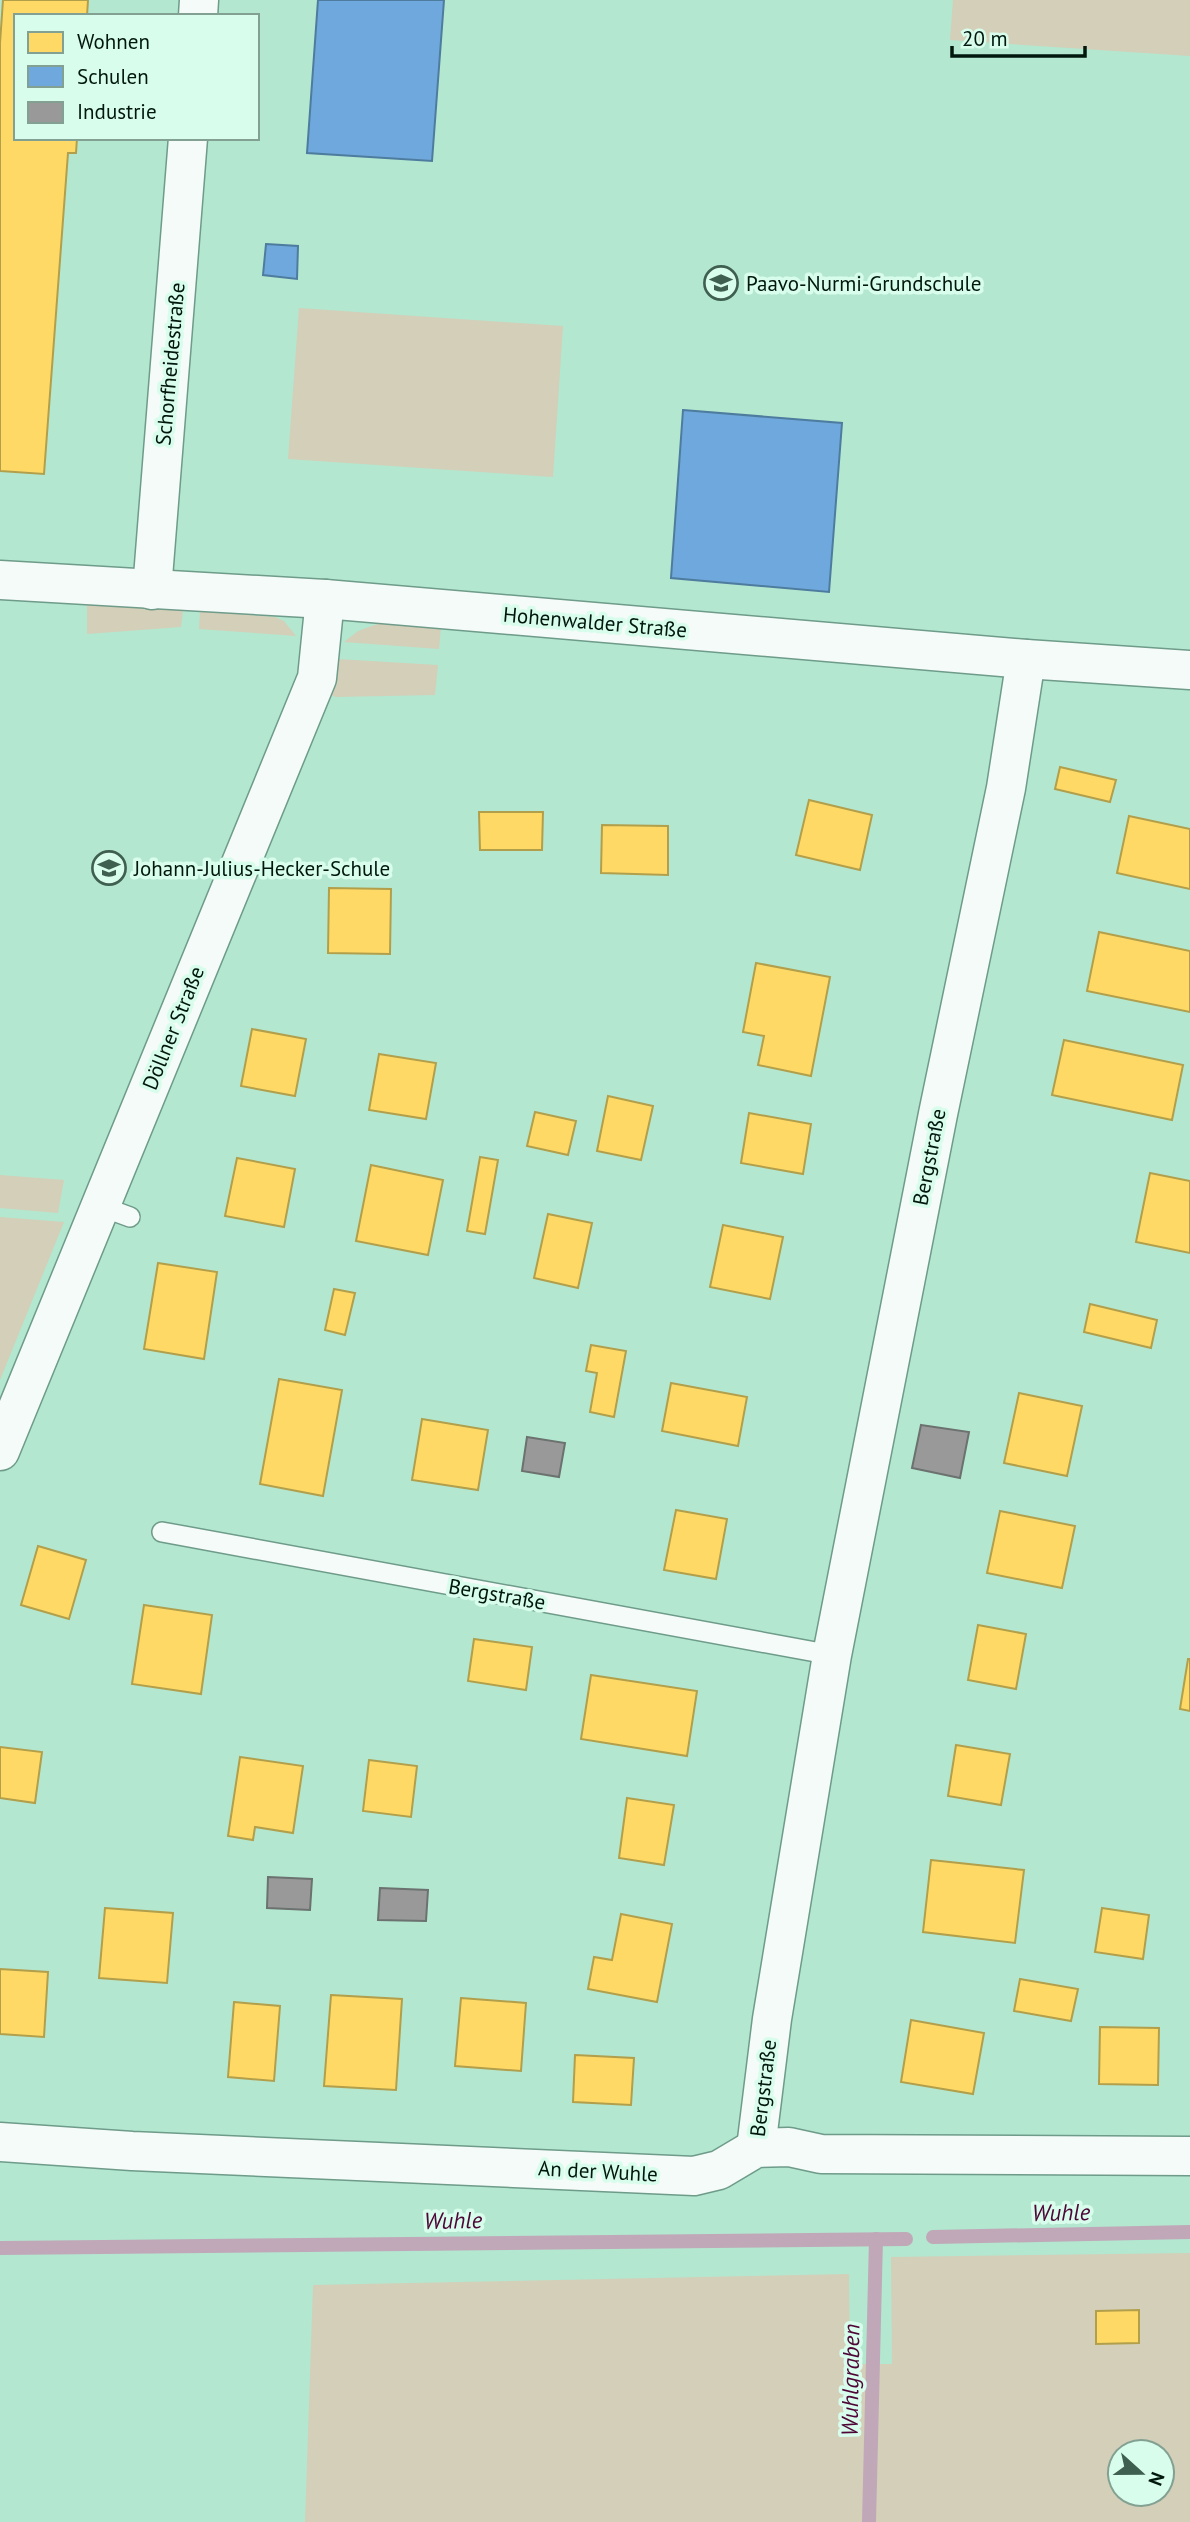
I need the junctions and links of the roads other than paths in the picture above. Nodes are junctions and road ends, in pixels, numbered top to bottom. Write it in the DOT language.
graph roads {
  1 [pos="188,140"];
  2 [pos="0,580"];
  3 [pos="152,590"];
  4 [pos="326,599"];
  5 [pos="1026,659"];
  6 [pos="1190,670"];
  7 [pos="0,1451"];
  8 [pos="162,1532"];
  9 [pos="832,1655"];
  10 [pos="0,2142"];
  11 [pos="756,2148"];
  12 [pos="1190,2156"];
  1 -- 3 [label="street, Schorfheidestraße"];
  2 -- 3 [label="street, Hohenwalder Straße"];
  3 -- 4 [label="street, Hohenwalder Straße"];
  4 -- 5 [label="street, Hohenwalder Straße"];
  4 -- 7 [label="street, Döllner Straße"];
  5 -- 6 [label="street, Hohenwalder Straße"];
  5 -- 9 [label="street, Bergstraße"];
  8 -- 9 [label="lane, Bergstraße"];
  9 -- 11 [label="street, Bergstraße"];
  10 -- 11 [label="street, An der Wuhle"];
  11 -- 12 [label="street, An der Wuhle"];
}
